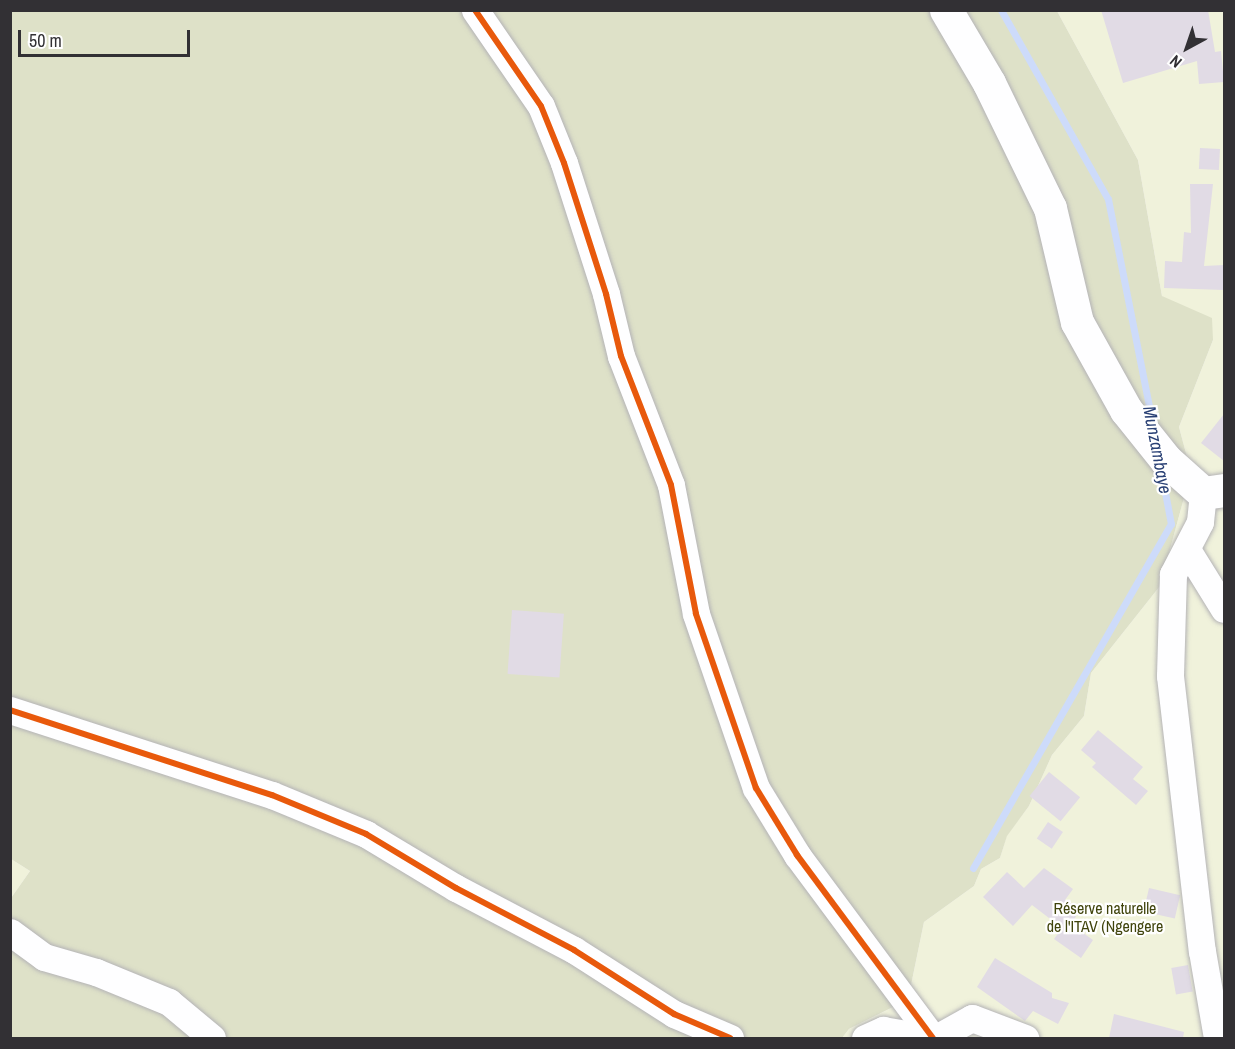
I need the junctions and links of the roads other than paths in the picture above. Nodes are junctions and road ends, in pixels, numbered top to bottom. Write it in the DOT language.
graph roads {
  1 [pos="475,10"];
  2 [pos="946,10"];
  3 [pos="1214,491"];
  4 [pos="1188,551"];
  5 [pos="1224,609"];
  6 [pos="10,710"];
  7 [pos="10,932"];
  8 [pos="1213,949"];
  9 [pos="204,1035"];
  10 [pos="730,1038"];
  11 [pos="865,1038"];
  12 [pos="929,1038"];
  13 [pos="935,1038"];
  14 [pos="1024,1038"];
  15 [pos="1216,1038"];
  1 -- 13 [label="street"];
  2 -- 3 [label="street"];
  3 -- 4 [label="street"];
  4 -- 5 [label="street"];
  4 -- 8 [label="street"];
  6 -- 10 [label="street"];
  7 -- 9 [label="street"];
  8 -- 15 [label="street"];
  11 -- 12 [label="street"];
  13 -- 14 [label="street"];
}
